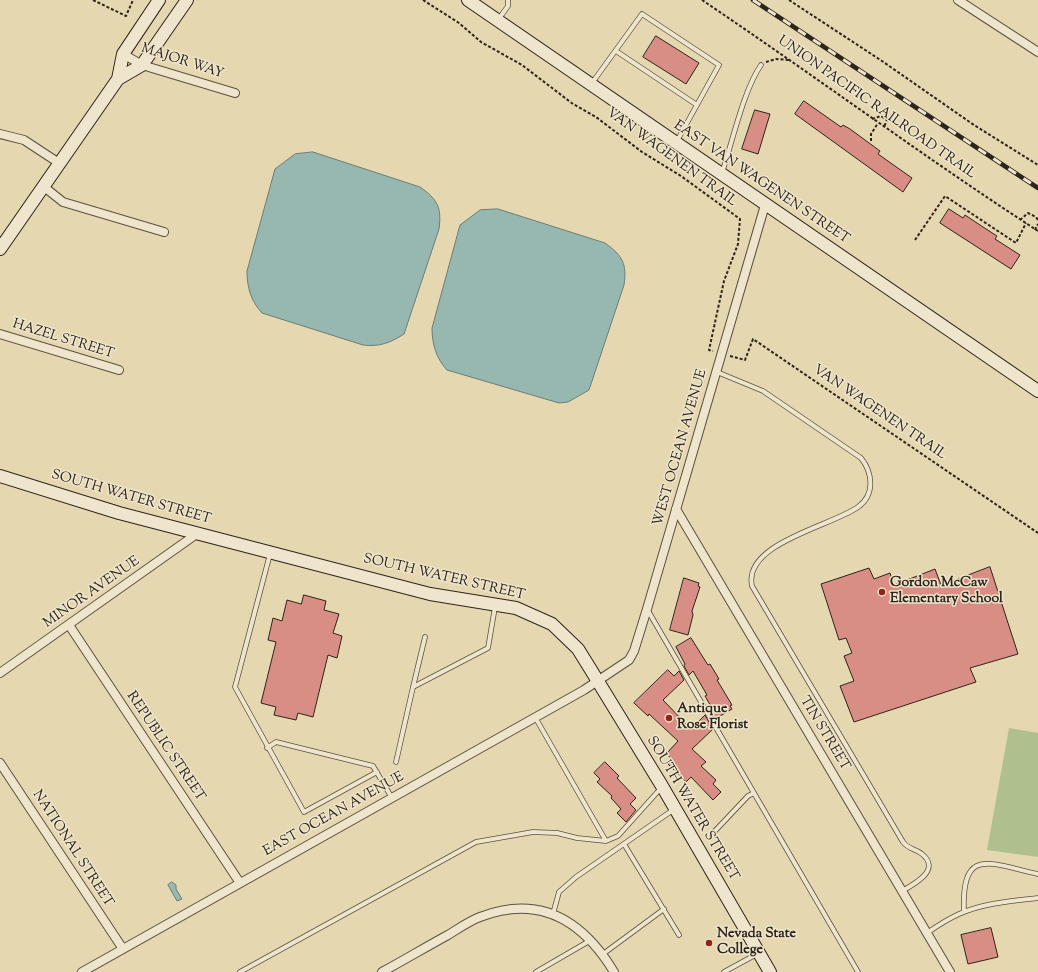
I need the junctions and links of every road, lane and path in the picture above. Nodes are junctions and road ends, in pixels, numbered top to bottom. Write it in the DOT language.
graph roads {
  1 [pos="93,0"];
  2 [pos="133,0"];
  3 [pos="159,0"];
  4 [pos="187,0"];
  5 [pos="422,0"];
  6 [pos="468,0"];
  7 [pos="508,0"];
  8 [pos="702,0"];
  9 [pos="789,0"];
  10 [pos="958,0"];
  11 [pos="498,20"];
  12 [pos="616,51"];
  13 [pos="1038,52"];
  14 [pos="123,54"];
  15 [pos="792,60"];
  16 [pos="761,64"];
  17 [pos="142,65"];
  18 [pos="118,79"];
  19 [pos="591,84"];
  20 [pos="235,93"];
  21 [pos="697,105"];
  22 [pos="872,119"];
  23 [pos="878,123"];
  24 [pos="884,127"];
  25 [pos="0,134"];
  26 [pos="871,141"];
  27 [pos="676,143"];
  28 [pos="59,163"];
  29 [pos="1038,165"];
  30 [pos="721,174"];
  31 [pos="43,186"];
  32 [pos="765,205"];
  33 [pos="1020,220"];
  34 [pos="1038,220"];
  35 [pos="1026,223"];
  36 [pos="1038,224"];
  37 [pos="1035,230"];
  38 [pos="164,232"];
  39 [pos="1038,232"];
  40 [pos="915,240"];
  41 [pos="0,249"];
  42 [pos="0,334"];
  43 [pos="722,353"];
  44 [pos="119,370"];
  45 [pos="716,372"];
  46 [pos="1038,390"];
  47 [pos="0,476"];
  48 [pos="676,509"];
  49 [pos="198,533"];
  50 [pos="1038,533"];
  51 [pos="271,552"];
  52 [pos="496,604"];
  53 [pos="647,609"];
  54 [pos="69,625"];
  55 [pos="425,637"];
  56 [pos="0,674"];
  57 [pos="597,681"];
  58 [pos="413,687"];
  59 [pos="535,717"];
  60 [pos="268,748"];
  61 [pos="396,762"];
  62 [pos="0,763"];
  63 [pos="377,772"];
  64 [pos="662,786"];
  65 [pos="754,793"];
  66 [pos="392,798"];
  67 [pos="675,808"];
  68 [pos="714,832"];
  69 [pos="606,842"];
  70 [pos="624,844"];
  71 [pos="1038,874"];
  72 [pos="240,883"];
  73 [pos="902,891"];
  74 [pos="1038,898"];
  75 [pos="664,909"];
  76 [pos="964,912"];
  77 [pos="553,914"];
  78 [pos="926,933"];
  79 [pos="679,935"];
  80 [pos="591,940"];
  81 [pos="123,949"];
  82 [pos="759,952"];
  83 [pos="602,954"];
  84 [pos="82,972"];
  85 [pos="240,972"];
  86 [pos="382,972"];
  87 [pos="536,972"];
  88 [pos="614,972"];
  89 [pos="724,972"];
  90 [pos="770,972"];
  91 [pos="858,972"];
  92 [pos="950,972"];
  1 -- 2 [label="path"];
  3 -- 14 [label="main road"];
  4 -- 17 [label="main road"];
  5 -- 43 [label="path, VAN WAGENEN TRAIL"];
  6 -- 11 [label="main road, EAST VAN WAGENEN STREET"];
  7 -- 11 [label="lane"];
  8 -- 15 [label="path, UNION PACIFIC RAILROAD TRAIL"];
  9 -- 29 [label="path"];
  10 -- 13 [label="street"];
  11 -- 19 [label="main road, EAST VAN WAGENEN STREET"];
  12 -- 19 [label="lane"];
  12 -- 21 [label="lane"];
  12 -- 21 [label="lane"];
  14 -- 17 [label="street, MAJOR WAY"];
  14 -- 18 [label="main road"];
  15 -- 16 [label="path"];
  15 -- 22 [label="path, UNION PACIFIC RAILROAD TRAIL"];
  16 -- 30 [label="lane"];
  17 -- 18 [label="main road"];
  17 -- 20 [label="street, MAJOR WAY"];
  18 -- 28 [label="main road"];
  19 -- 27 [label="main road, EAST VAN WAGENEN STREET"];
  21 -- 27 [label="lane"];
  22 -- 23 [label="path, UNION PACIFIC RAILROAD TRAIL"];
  22 -- 24 [label="path"];
  23 -- 24 [label="path, UNION PACIFIC RAILROAD TRAIL"];
  23 -- 26 [label="path"];
  24 -- 33 [label="path, UNION PACIFIC RAILROAD TRAIL"];
  25 -- 28 [label="street"];
  27 -- 30 [label="main road, EAST VAN WAGENEN STREET"];
  28 -- 31 [label="main road"];
  30 -- 32 [label="main road, EAST VAN WAGENEN STREET"];
  31 -- 38 [label="street"];
  31 -- 41 [label="main road"];
  32 -- 43 [label="street, WEST OCEAN AVENUE"];
  32 -- 46 [label="main road, EAST VAN WAGENEN STREET"];
  33 -- 34 [label="path"];
  33 -- 35 [label="path, UNION PACIFIC RAILROAD TRAIL"];
  35 -- 37 [label="path, UNION PACIFIC RAILROAD TRAIL"];
  35 -- 40 [label="path"];
  36 -- 37 [label="path"];
  37 -- 39 [label="path, UNION PACIFIC RAILROAD TRAIL"];
  42 -- 44 [label="street, HAZEL STREET"];
  43 -- 45 [label="street, WEST OCEAN AVENUE"];
  43 -- 50 [label="path, VAN WAGENEN TRAIL"];
  45 -- 48 [label="street, WEST OCEAN AVENUE"];
  45 -- 73 [label="lane"];
  47 -- 49 [label="main road, SOUTH WATER STREET"];
  48 -- 53 [label="street, WEST OCEAN AVENUE"];
  48 -- 73 [label="street, TIN STREET"];
  49 -- 51 [label="main road, SOUTH WATER STREET"];
  49 -- 54 [label="street, MINOR AVENUE"];
  51 -- 52 [label="main road, SOUTH WATER STREET"];
  51 -- 60 [label="lane"];
  52 -- 57 [label="main road, SOUTH WATER STREET"];
  52 -- 58 [label="lane"];
  53 -- 57 [label="street, WEST OCEAN AVENUE"];
  53 -- 65 [label="lane"];
  54 -- 56 [label="street, MINOR AVENUE"];
  54 -- 72 [label="street, REPUBLIC STREET"];
  55 -- 58 [label="lane"];
  57 -- 59 [label="street, EAST OCEAN AVENUE"];
  57 -- 64 [label="main road, SOUTH WATER STREET"];
  58 -- 61 [label="lane"];
  59 -- 66 [label="street, EAST OCEAN AVENUE"];
  59 -- 69 [label="lane"];
  60 -- 63 [label="lane"];
  60 -- 63 [label="lane"];
  62 -- 81 [label="street, NATIONAL STREET"];
  63 -- 66 [label="lane"];
  64 -- 67 [label="main road, SOUTH WATER STREET"];
  64 -- 69 [label="lane"];
  65 -- 68 [label="lane"];
  65 -- 91 [label="lane"];
  66 -- 72 [label="street, EAST OCEAN AVENUE"];
  67 -- 70 [label="lane"];
  67 -- 82 [label="main road, SOUTH WATER STREET"];
  69 -- 85 [label="lane"];
  70 -- 75 [label="lane"];
  70 -- 77 [label="lane"];
  71 -- 76 [label="lane"];
  72 -- 81 [label="street, EAST OCEAN AVENUE"];
  73 -- 78 [label="street, TIN STREET"];
  74 -- 76 [label="lane"];
  75 -- 79 [label="lane"];
  75 -- 83 [label="lane"];
  76 -- 78 [label="lane"];
  77 -- 80 [label="street"];
  77 -- 86 [label="street"];
  78 -- 92 [label="street, TIN STREET"];
  80 -- 83 [label="street"];
  80 -- 87 [label="lane"];
  81 -- 84 [label="street, EAST OCEAN AVENUE"];
  82 -- 89 [label="lane"];
  82 -- 90 [label="main road, SOUTH WATER STREET"];
  83 -- 88 [label="street"];
}
